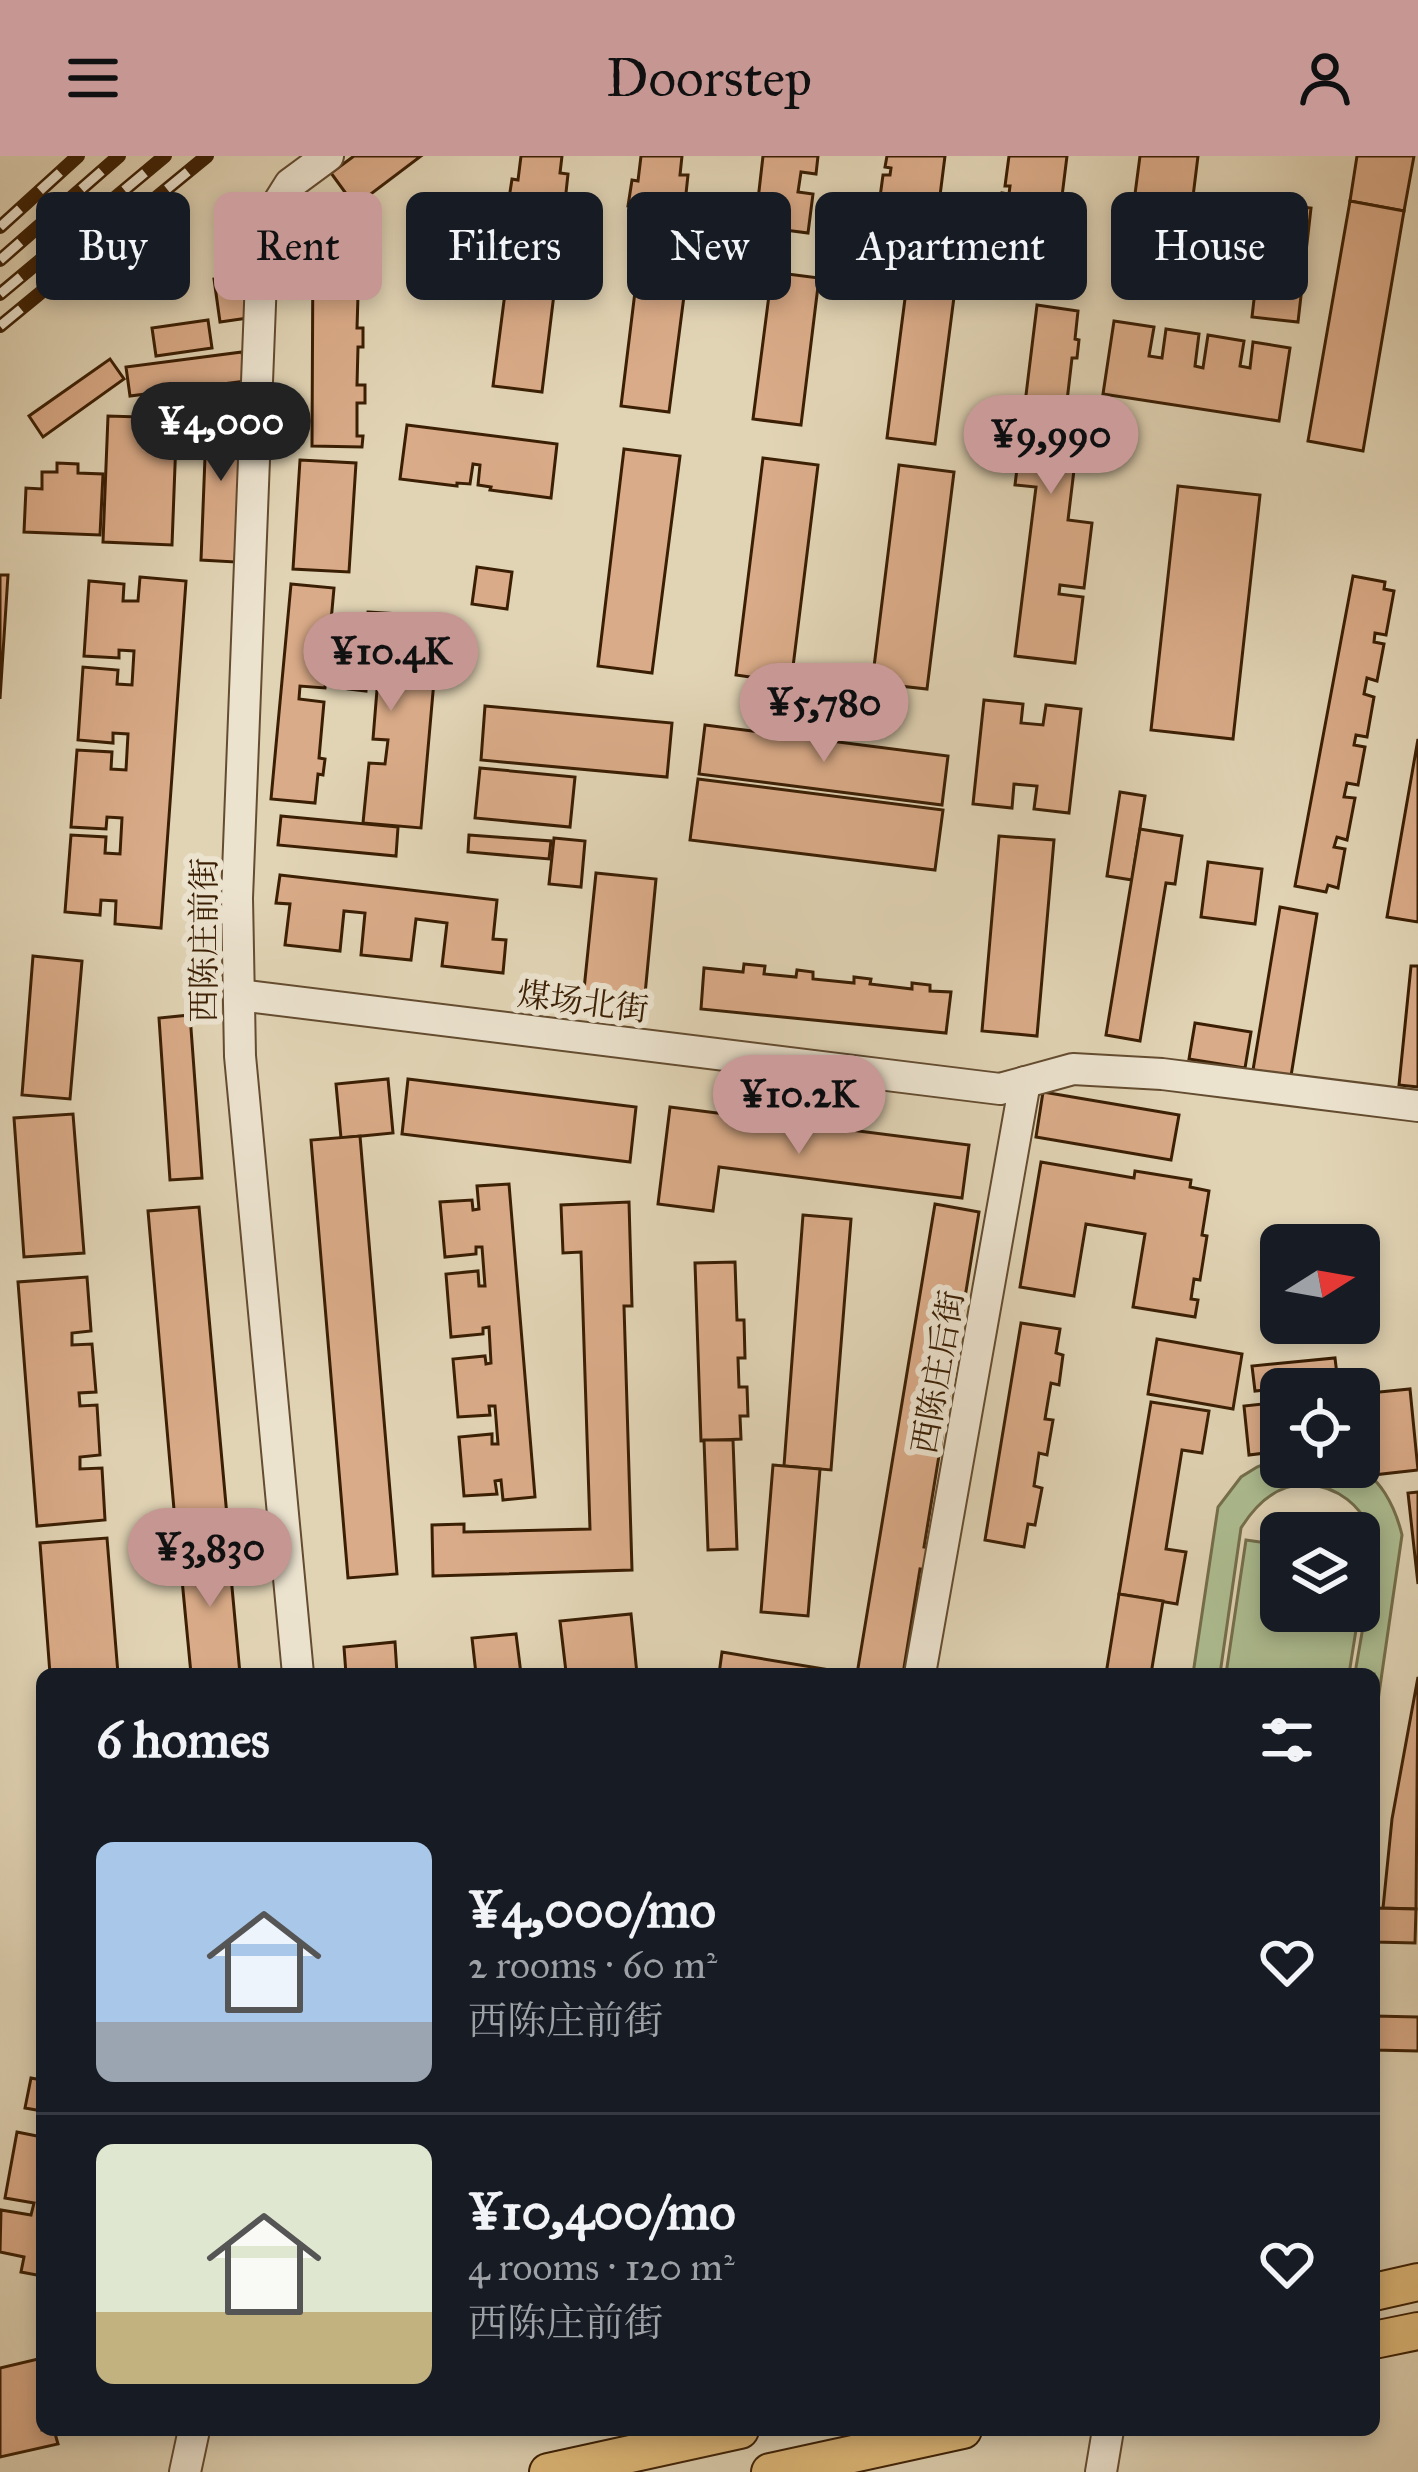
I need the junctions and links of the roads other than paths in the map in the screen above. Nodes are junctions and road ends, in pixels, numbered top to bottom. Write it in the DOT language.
graph roads {
  1 [pos="328,156"];
  2 [pos="239,994"];
  3 [pos="1025,1082"];
  4 [pos="1418,1106"];
  5 [pos="297,1668"];
  6 [pos="921,1668"];
  7 [pos="1418,2282"];
  8 [pos="1380,2291"];
  9 [pos="1418,2331"];
  10 [pos="1380,2339"];
  11 [pos="193,2436"];
  12 [pos="713,2436"];
  13 [pos="935,2436"];
  14 [pos="1107,2436"];
  15 [pos="185,2472"];
  16 [pos="548,2472"];
  17 [pos="770,2472"];
  18 [pos="1101,2472"];
  1 -- 2 [label="street, 西陈庄前街"];
  2 -- 3 [label="street, 煤场北街"];
  2 -- 5 [label="street, 西陈庄前街"];
  3 -- 4 [label="street, 煤场北街"];
  3 -- 6 [label="street, 西陈庄后街"];
  7 -- 8 [label="main road"];
  9 -- 10 [label="main road"];
  11 -- 15 [label="street"];
  12 -- 16 [label="main road"];
  13 -- 17 [label="main road"];
  14 -- 18 [label="street"];
}
